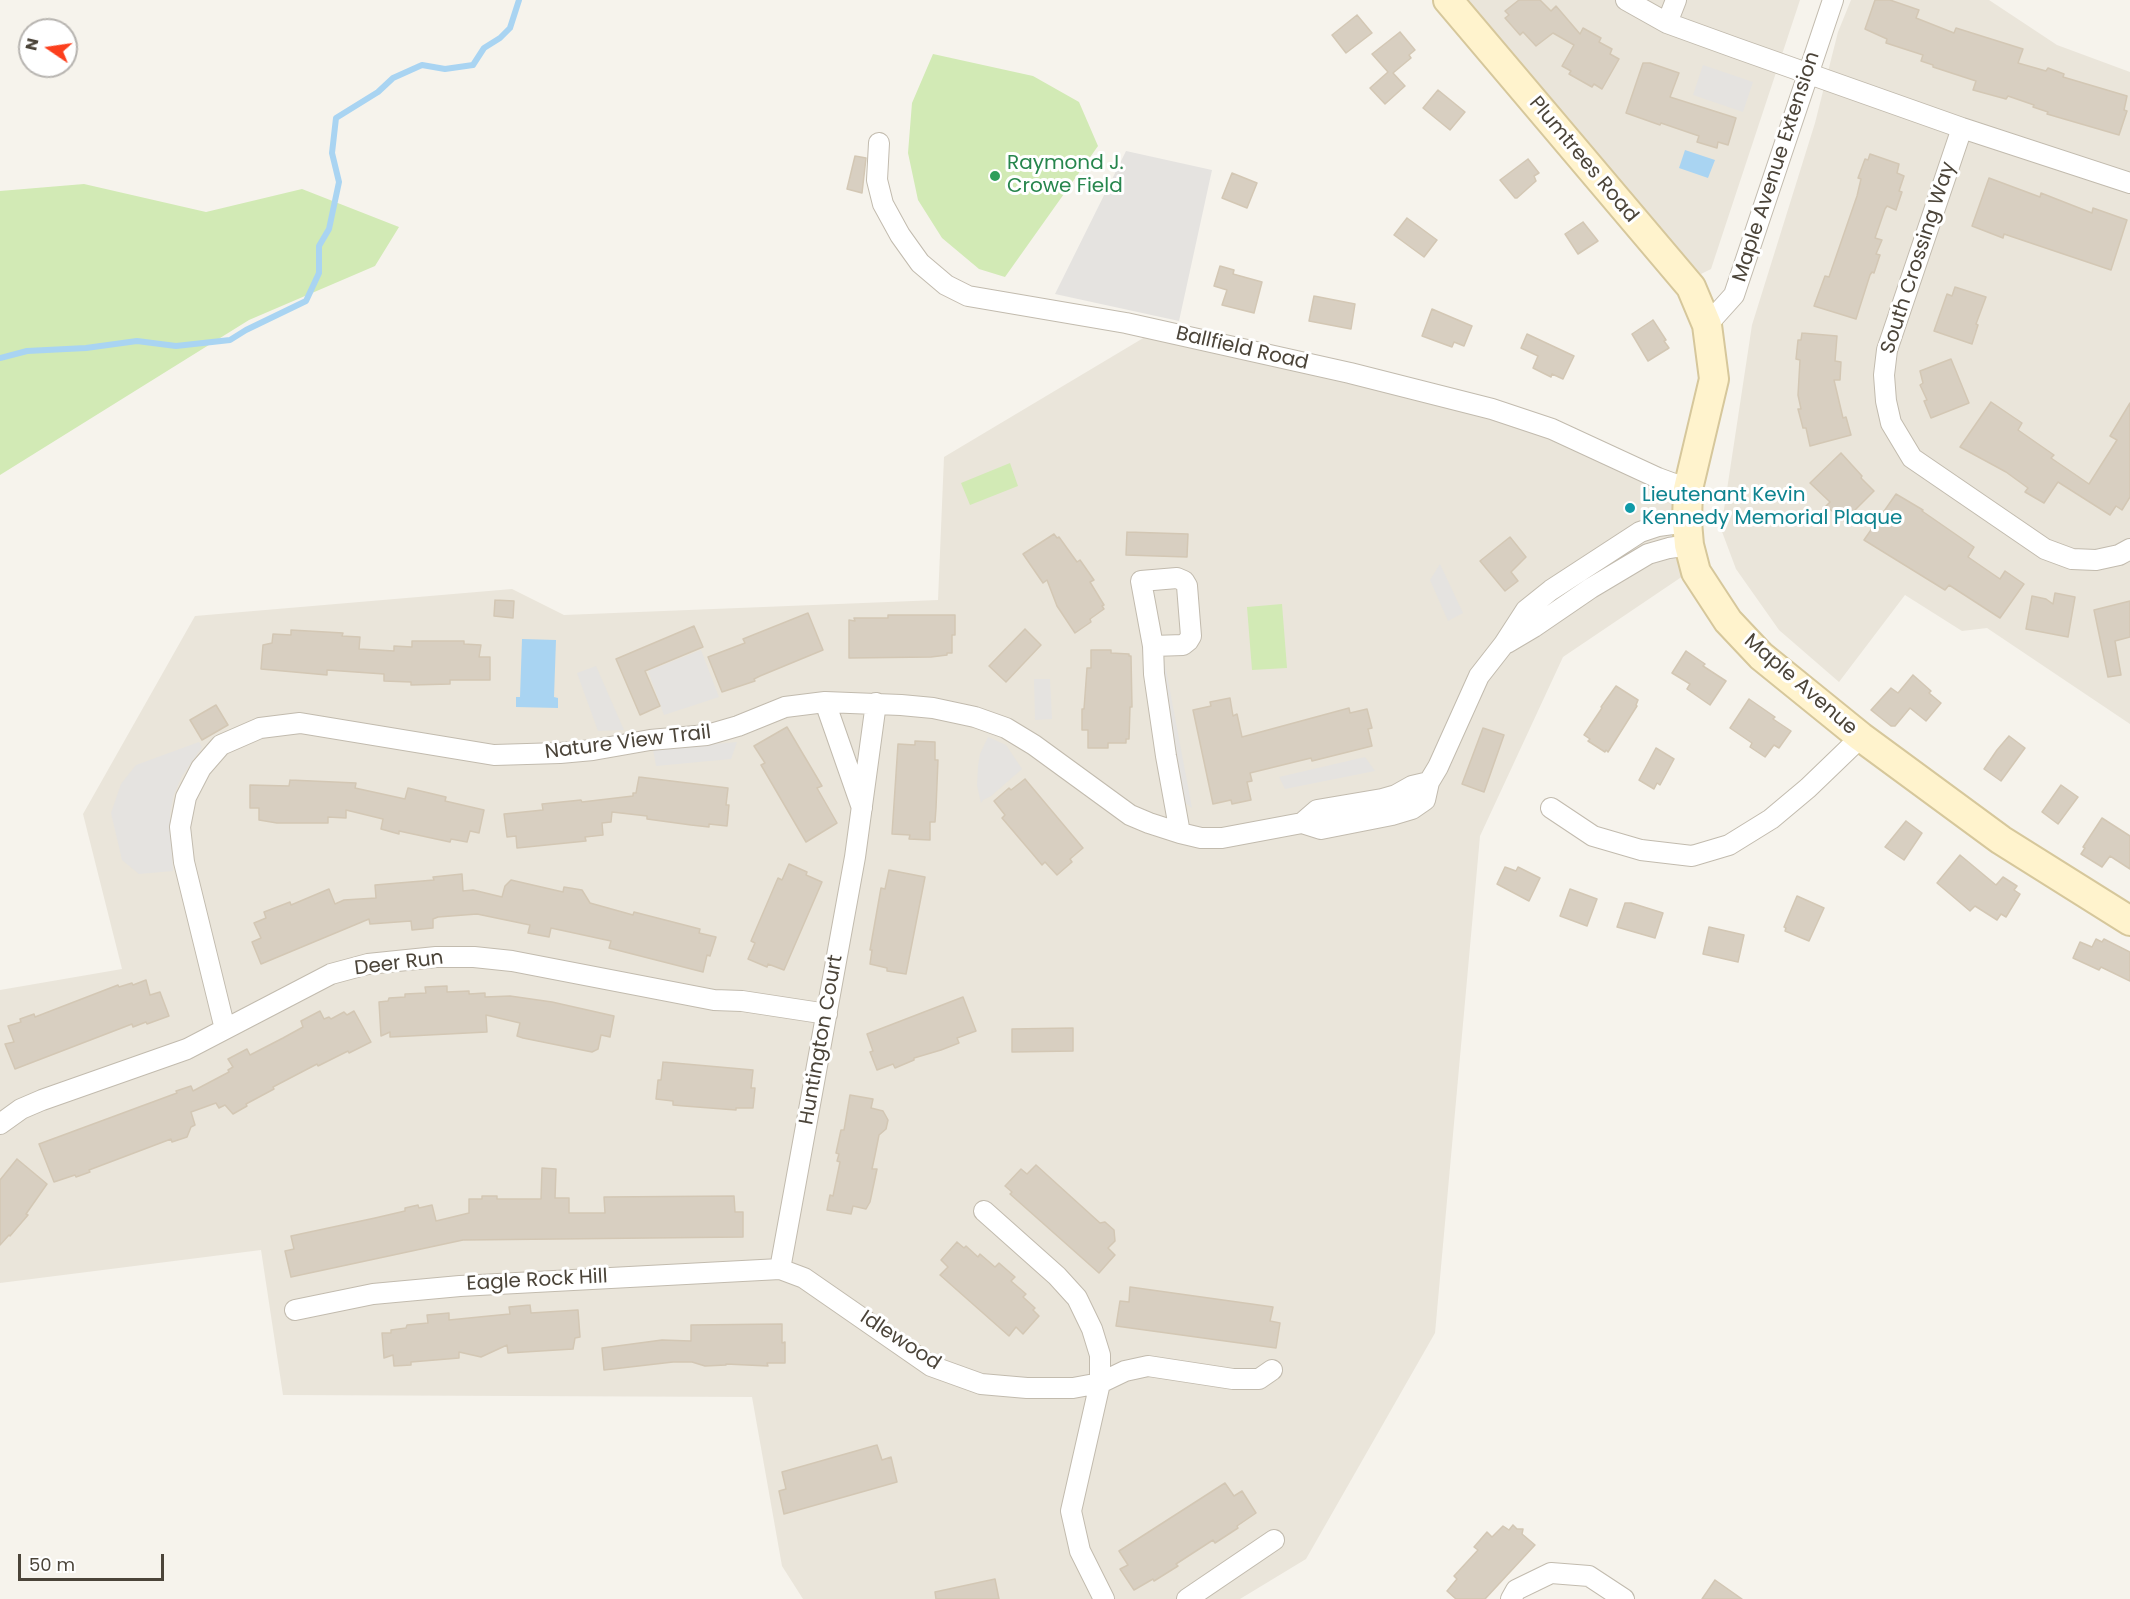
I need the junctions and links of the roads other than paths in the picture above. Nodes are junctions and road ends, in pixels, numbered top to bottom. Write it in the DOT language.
graph roads {
  1 [pos="1448,0"];
  2 [pos="1626,0"];
  3 [pos="1676,0"];
  4 [pos="1833,0"];
  5 [pos="1667,22"];
  6 [pos="1808,74"];
  7 [pos="1962,128"];
  8 [pos="879,143"];
  9 [pos="2130,183"];
  10 [pos="1707,325"];
  11 [pos="1688,489"];
  12 [pos="1688,534"];
  13 [pos="2130,549"];
  14 [pos="1153,646"];
  15 [pos="825,702"];
  16 [pos="876,703"];
  17 [pos="1860,737"];
  18 [pos="1551,808"];
  19 [pos="863,811"];
  20 [pos="1180,833"];
  21 [pos="2130,921"];
  22 [pos="828,1014"];
  23 [pos="225,1029"];
  24 [pos="0,1124"];
  25 [pos="984,1211"];
  26 [pos="780,1269"];
  27 [pos="295,1310"];
  28 [pos="1272,1370"];
  29 [pos="1100,1383"];
  30 [pos="1274,1540"];
  31 [pos="1104,1599"];
  32 [pos="1187,1599"];
  33 [pos="1511,1599"];
  34 [pos="1624,1599"];
  1 -- 10 [label="main road, Plumtrees Road"];
  2 -- 5 [label="street"];
  3 -- 5 [label="street"];
  4 -- 6 [label="street, Maple Avenue Extension"];
  5 -- 6 [label="street"];
  6 -- 7 [label="street"];
  6 -- 10 [label="street, Maple Avenue Extension"];
  7 -- 9 [label="street"];
  7 -- 13 [label="street, South Crossing Way"];
  8 -- 11 [label="street, Ballfield Road"];
  10 -- 11 [label="main road, Maple Avenue"];
  11 -- 12 [label="main road, Maple Avenue"];
  12 -- 17 [label="main road, Maple Avenue"];
  12 -- 20 [label="street, Nature View Trail"];
  14 -- 20 [label="street"];
  15 -- 16 [label="street, Nature View Trail"];
  15 -- 19 [label="street, Huntington Court"];
  15 -- 23 [label="street, Nature View Trail"];
  16 -- 19 [label="street, Huntington Court"];
  16 -- 20 [label="street, Nature View Trail"];
  17 -- 18 [label="street"];
  17 -- 21 [label="main road, Maple Avenue"];
  19 -- 22 [label="street, Huntington Court"];
  22 -- 23 [label="street, Deer Run"];
  22 -- 26 [label="street, Huntington Court"];
  23 -- 24 [label="street, Deer Run"];
  25 -- 29 [label="street"];
  26 -- 27 [label="street, Eagle Rock Hill"];
  26 -- 29 [label="street, Idlewood"];
  28 -- 29 [label="street, Idlewood"];
  29 -- 31 [label="street"];
  30 -- 32 [label="street"];
  33 -- 34 [label="street"];
}
